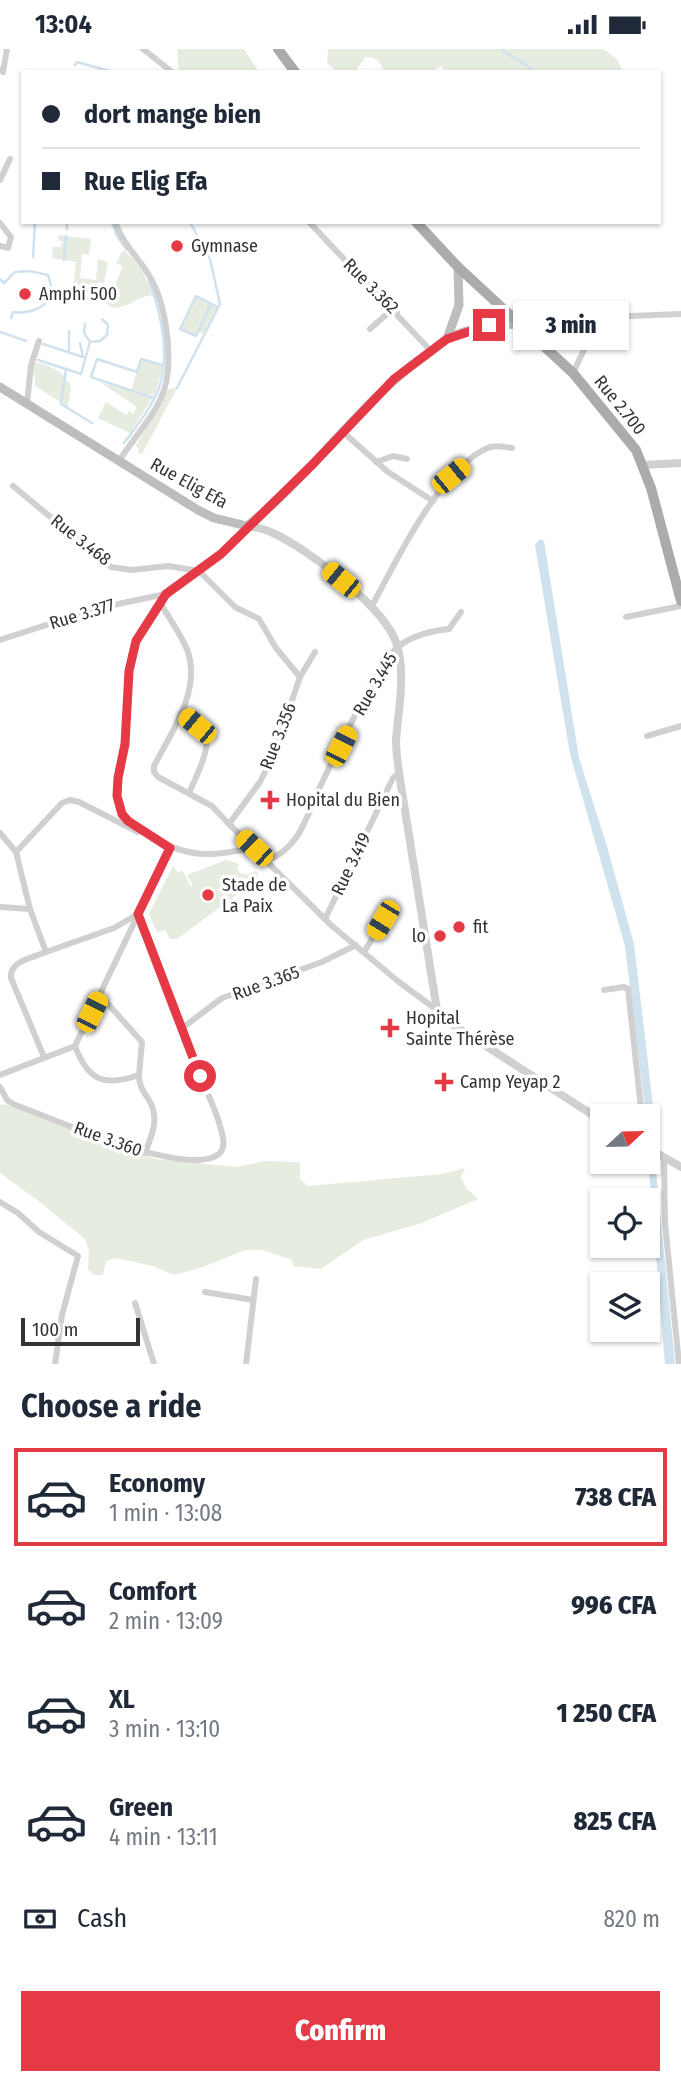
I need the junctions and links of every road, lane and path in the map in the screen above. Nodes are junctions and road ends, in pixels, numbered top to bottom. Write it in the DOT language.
graph roads {
  1 [pos="7,49"];
  2 [pos="143,49"];
  3 [pos="278,49"];
  4 [pos="169,70"];
  5 [pos="294,70"];
  6 [pos="1,74"];
  7 [pos="10,159"];
  8 [pos="0,180"];
  9 [pos="0,223"];
  10 [pos="116,224"];
  11 [pos="311,224"];
  12 [pos="418,224"];
  13 [pos="0,246"];
  14 [pos="458,267"];
  15 [pos="397,312"];
  16 [pos="681,314"];
  17 [pos="606,318"];
  18 [pos="520,324"];
  19 [pos="370,329"];
  20 [pos="447,339"];
  21 [pos="39,341"];
  22 [pos="431,351"];
  23 [pos="573,373"];
  24 [pos="0,387"];
  25 [pos="27,404"];
  26 [pos="343,432"];
  27 [pos="512,448"];
  28 [pos="407,460"];
  29 [pos="119,461"];
  30 [pos="376,463"];
  31 [pos="681,463"];
  32 [pos="643,465"];
  33 [pos="13,486"];
  34 [pos="433,501"];
  35 [pos="247,526"];
  36 [pos="198,571"];
  37 [pos="166,594"];
  38 [pos="681,603"];
  39 [pos="160,604"];
  40 [pos="372,606"];
  41 [pos="461,611"];
  42 [pos="626,617"];
  43 [pos="0,640"];
  44 [pos="398,646"];
  45 [pos="315,652"];
  46 [pos="300,677"];
  47 [pos="181,713"];
  48 [pos="681,726"];
  49 [pos="647,736"];
  50 [pos="399,773"];
  51 [pos="189,793"];
  52 [pos="229,824"];
  53 [pos="0,833"];
  54 [pos="154,839"];
  55 [pos="170,848"];
  56 [pos="254,848"];
  57 [pos="16,852"];
  58 [pos="266,861"];
  59 [pos="393,904"];
  60 [pos="0,907"];
  61 [pos="30,909"];
  62 [pos="138,914"];
  63 [pos="325,919"];
  64 [pos="356,945"];
  65 [pos="46,952"];
  66 [pos="364,952"];
  67 [pos="604,990"];
  68 [pos="100,995"];
  69 [pos="437,1010"];
  70 [pos="181,1029"];
  71 [pos="75,1046"];
  72 [pos="44,1057"];
  73 [pos="0,1075"];
  74 [pos="139,1075"];
  75 [pos="0,1087"];
  76 [pos="641,1104"];
  77 [pos="590,1113"];
  78 [pos="145,1153"];
  79 [pos="662,1156"];
  80 [pos="681,1167"];
  81 [pos="0,1202"];
  82 [pos="256,1279"];
  83 [pos="205,1292"];
  84 [pos="253,1300"];
  85 [pos="135,1303"];
  86 [pos="55,1364"];
  87 [pos="154,1364"];
  88 [pos="246,1364"];
  89 [pos="679,1364"];
  1 -- 6 [label="street"];
  2 -- 4 [label="street"];
  3 -- 5 [label="main road"];
  7 -- 8 [label="street"];
  9 -- 13 [label="street"];
  10 -- 29 [label="street"];
  11 -- 15 [label="street, Rue 3.362"];
  12 -- 14 [label="main road, Rue 2.700"];
  14 -- 18 [label="main road, Rue 2.700"];
  14 -- 20 [label="main road"];
  15 -- 19 [label="street"];
  15 -- 22 [label="street, Rue 3.362"];
  16 -- 17 [label="street"];
  17 -- 18 [label="street"];
  17 -- 23 [label="street"];
  18 -- 20 [label="main road"];
  18 -- 23 [label="main road, Rue 2.700"];
  20 -- 22 [label="main road"];
  21 -- 25 [label="street"];
  22 -- 26 [label="main road"];
  23 -- 32 [label="main road, Rue 2.700"];
  24 -- 25 [label="main road, Rue Elig Efa"];
  25 -- 29 [label="main road, Rue Elig Efa"];
  26 -- 30 [label="street"];
  26 -- 35 [label="main road"];
  27 -- 34 [label="street"];
  28 -- 30 [label="street"];
  29 -- 35 [label="main road, Rue Elig Efa"];
  30 -- 34 [label="street"];
  31 -- 32 [label="street"];
  32 -- 38 [label="main road, Rue 2.700"];
  33 -- 36 [label="street, Rue 3.468"];
  34 -- 40 [label="street"];
  35 -- 36 [label="street"];
  35 -- 40 [label="street"];
  36 -- 37 [label="street"];
  36 -- 46 [label="street"];
  37 -- 39 [label="street"];
  37 -- 43 [label="street, Rue 3.377"];
  38 -- 42 [label="street"];
  39 -- 47 [label="street"];
  39 -- 54 [label="street"];
  40 -- 44 [label="street"];
  41 -- 44 [label="street"];
  44 -- 50 [label="street"];
  44 -- 58 [label="street, Rue 3.445"];
  45 -- 46 [label="street, Rue 3.356"];
  46 -- 52 [label="street, Rue 3.356"];
  47 -- 51 [label="street"];
  47 -- 51 [label="street"];
  48 -- 49 [label="street"];
  50 -- 63 [label="street, Rue 3.419"];
  50 -- 69 [label="street"];
  51 -- 52 [label="street"];
  52 -- 56 [label="street"];
  53 -- 57 [label="street"];
  54 -- 55 [label="street"];
  54 -- 57 [label="street"];
  55 -- 56 [label="street"];
  55 -- 62 [label="street"];
  56 -- 58 [label="street"];
  57 -- 61 [label="street"];
  58 -- 63 [label="street"];
  59 -- 66 [label="street"];
  60 -- 61 [label="street"];
  61 -- 65 [label="street"];
  62 -- 65 [label="street"];
  62 -- 68 [label="street"];
  62 -- 70 [label="street"];
  63 -- 64 [label="street"];
  64 -- 66 [label="street"];
  64 -- 70 [label="street, Rue 3.365"];
  65 -- 72 [label="street"];
  66 -- 69 [label="street"];
  67 -- 76 [label="street"];
  68 -- 71 [label="street"];
  68 -- 74 [label="street"];
  69 -- 77 [label="street"];
  70 -- 78 [label="street, Rue 3.360"];
  71 -- 72 [label="street"];
  71 -- 74 [label="street"];
  72 -- 73 [label="street"];
  74 -- 78 [label="street"];
  75 -- 78 [label="street, Rue 3.360"];
  79 -- 80 [label="street"];
  79 -- 89 [label="street"];
  81 -- 86 [label="street"];
  82 -- 84 [label="street"];
  83 -- 84 [label="street"];
  84 -- 88 [label="street"];
  85 -- 87 [label="street"];
}
